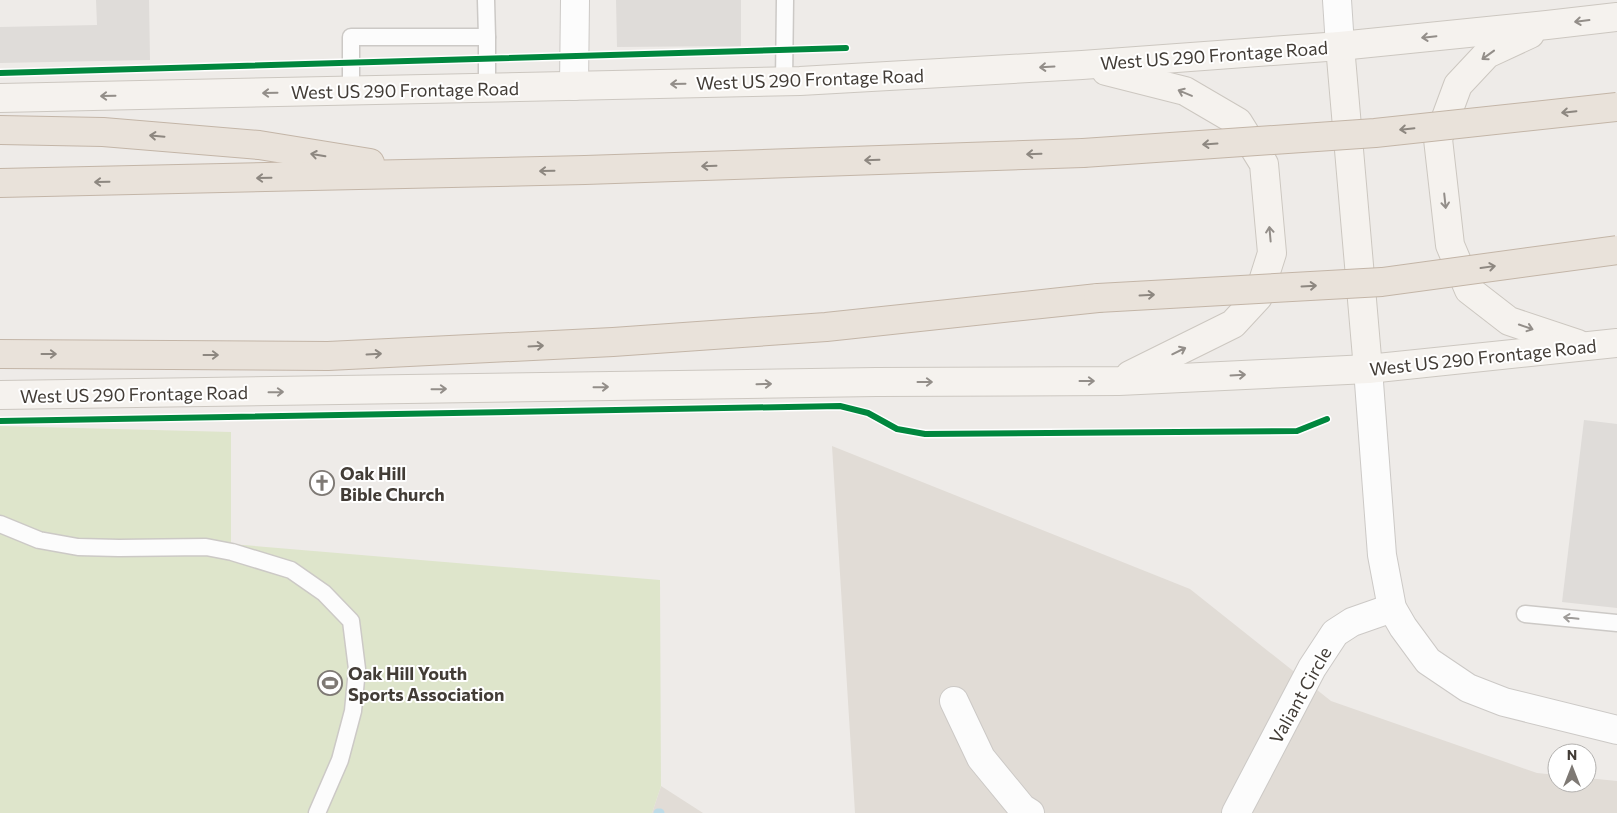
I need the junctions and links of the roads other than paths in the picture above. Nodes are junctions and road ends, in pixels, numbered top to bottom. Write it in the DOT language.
graph roads {
  1 [pos="486,0"];
  2 [pos="575,0"];
  3 [pos="785,0"];
  4 [pos="1337,0"];
  5 [pos="1617,16"];
  6 [pos="1548,26"];
  7 [pos="487,36"];
  8 [pos="1340,46"];
  9 [pos="1082,65"];
  10 [pos="784,82"];
  11 [pos="574,86"];
  12 [pos="487,88"];
  13 [pos="351,91"];
  14 [pos="0,98"];
  15 [pos="1617,107"];
  16 [pos="0,130"];
  17 [pos="435,174"];
  18 [pos="0,183"];
  19 [pos="1617,250"];
  20 [pos="1617,343"];
  21 [pos="1587,347"];
  22 [pos="0,354"];
  23 [pos="1368,368"];
  24 [pos="1119,380"];
  25 [pos="0,395"];
  26 [pos="0,524"];
  27 [pos="16,531"];
  28 [pos="0,537"];
  29 [pos="1392,608"];
  30 [pos="1525,614"];
  31 [pos="1617,623"];
  32 [pos="954,700"];
  33 [pos="1617,730"];
  34 [pos="317,813"];
  35 [pos="1030,813"];
  36 [pos="1236,813"];
  1 -- 7 [label="lane"];
  2 -- 11 [label="street"];
  3 -- 10 [label="lane"];
  4 -- 8 [label="street"];
  5 -- 6 [label="main road, West US 290 Frontage Road, one-way"];
  6 -- 8 [label="main road, West US 290 Frontage Road, one-way"];
  6 -- 21 [label="main road, one-way"];
  7 -- 12 [label="lane"];
  7 -- 13 [label="lane"];
  8 -- 9 [label="main road, West US 290 Frontage Road"];
  8 -- 23 [label="main road"];
  9 -- 10 [label="main road, West US 290 Frontage Road, one-way"];
  24 -- 9 [label="main road, one-way"];
  10 -- 11 [label="main road, West US 290 Frontage Road, one-way"];
  11 -- 12 [label="main road, West US 290 Frontage Road"];
  12 -- 13 [label="main road, West US 290 Frontage Road"];
  13 -- 14 [label="main road, West US 290 Frontage Road, one-way"];
  15 -- 17 [label="highway, one-way, bridge"];
  17 -- 16 [label="highway, one-way"];
  17 -- 18 [label="highway, one-way"];
  22 -- 19 [label="highway, one-way, bridge"];
  20 -- 21 [label="main road, West US 290 Frontage Road"];
  21 -- 23 [label="main road, West US 290 Frontage Road"];
  24 -- 23 [label="main road, West US 290 Frontage Road, one-way"];
  23 -- 29 [label="street"];
  25 -- 24 [label="main road, West US 290 Frontage Road, one-way"];
  26 -- 27 [label="lane"];
  27 -- 28 [label="lane"];
  27 -- 34 [label="lane"];
  29 -- 33 [label="street"];
  29 -- 36 [label="street, Valiant Circle"];
  31 -- 30 [label="lane, one-way"];
  32 -- 35 [label="street"];
}
